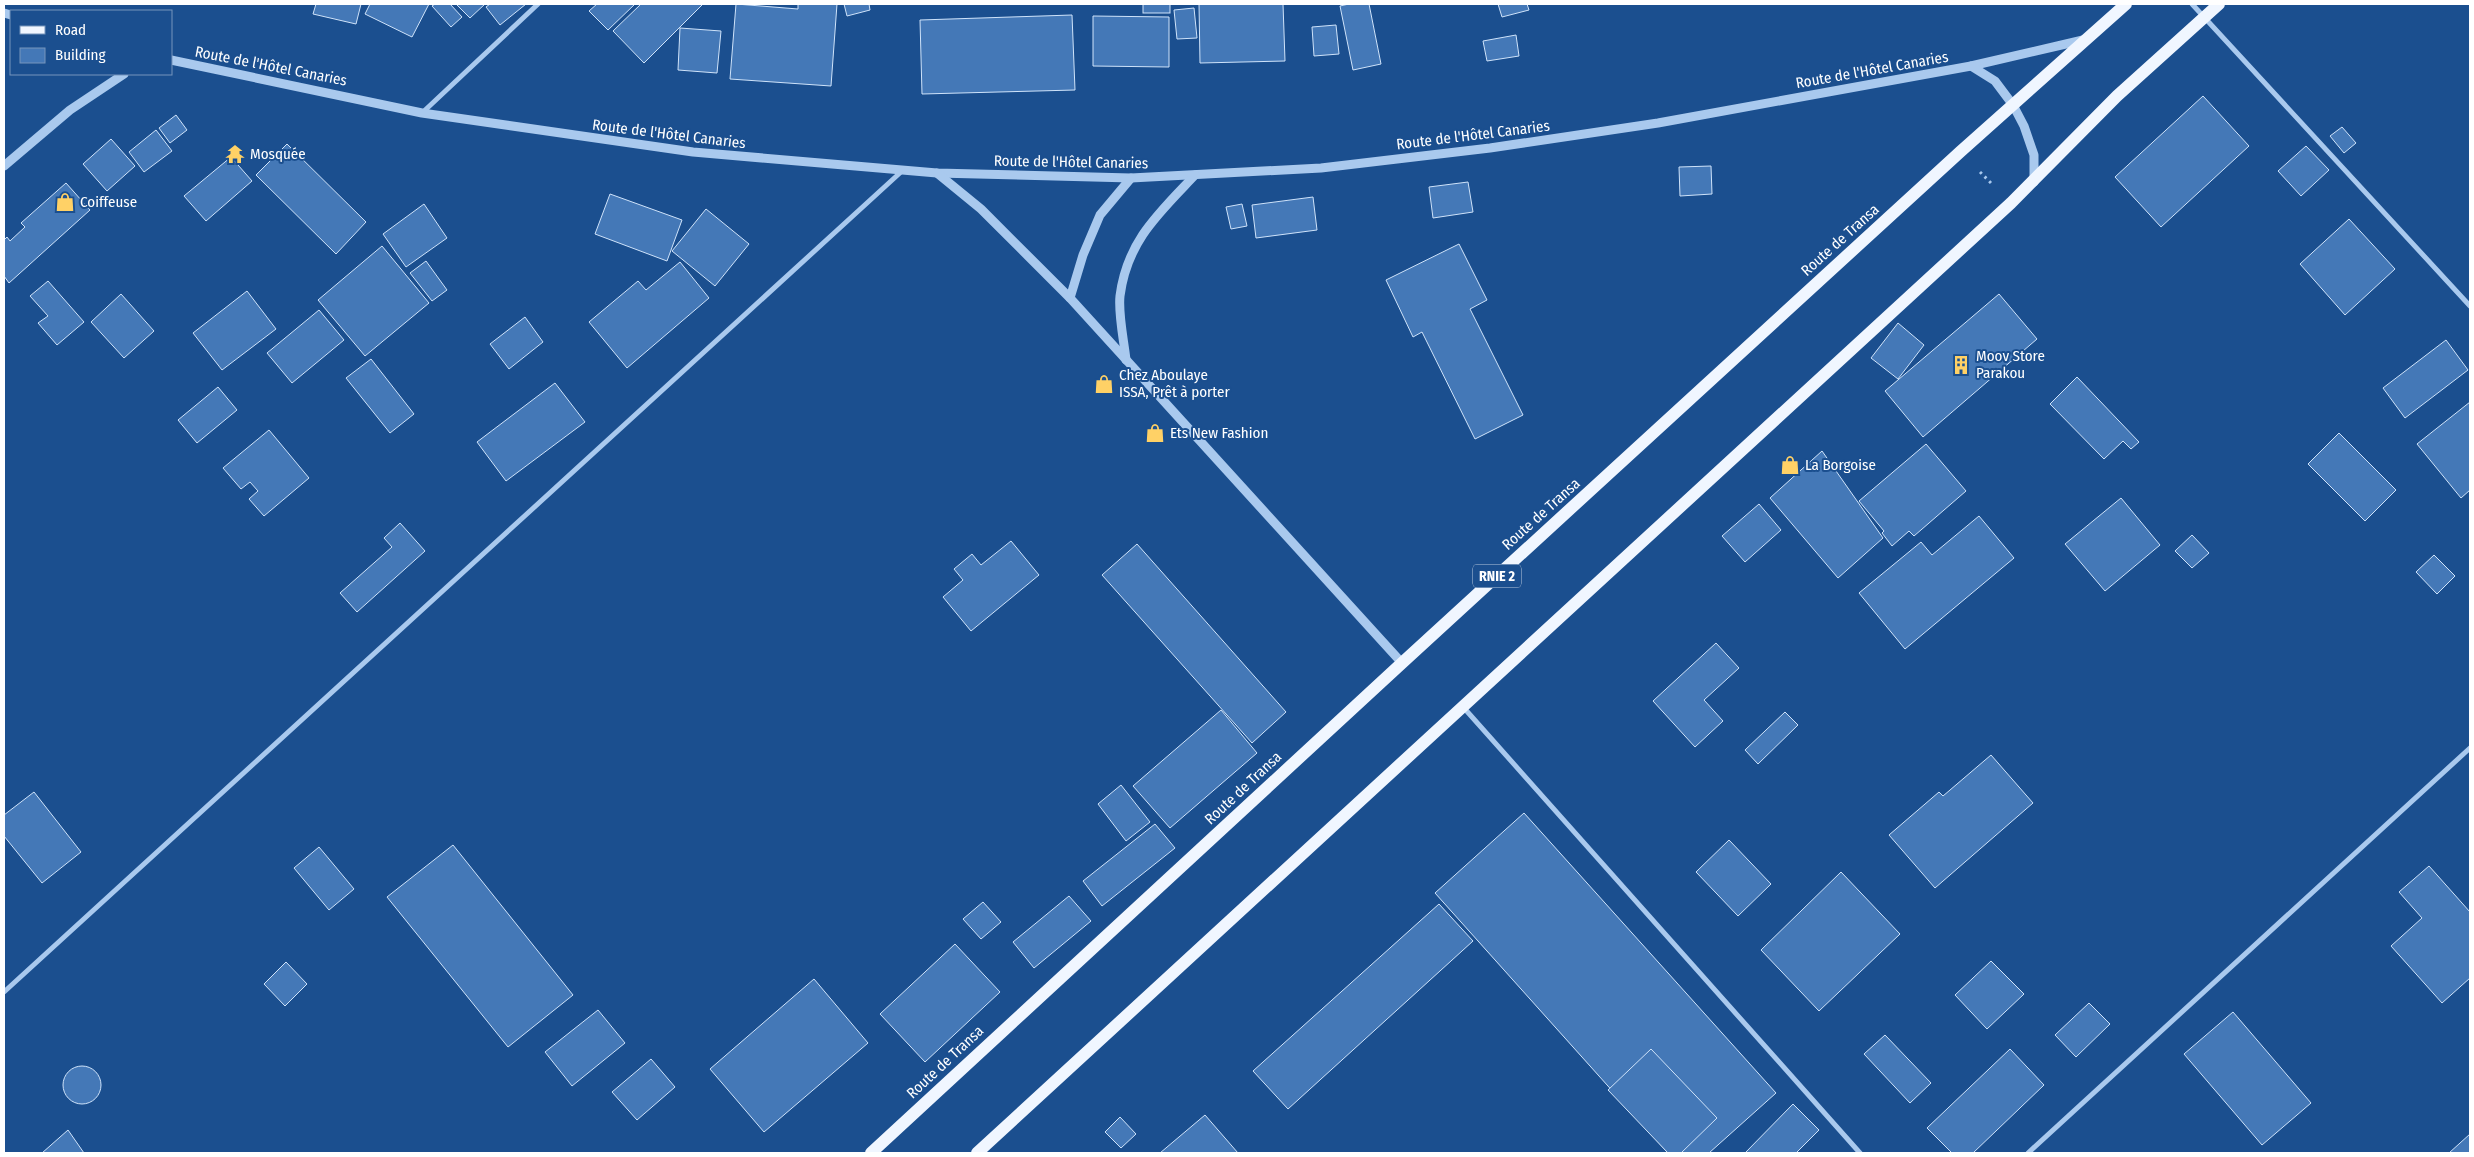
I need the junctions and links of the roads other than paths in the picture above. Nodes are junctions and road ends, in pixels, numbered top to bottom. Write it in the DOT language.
graph roads {
  1 [pos="538,4"];
  2 [pos="2126,4"];
  3 [pos="2192,4"];
  4 [pos="2219,4"];
  5 [pos="2203,17"];
  6 [pos="2089,39"];
  7 [pos="172,60"];
  8 [pos="1971,66"];
  9 [pos="122,75"];
  10 [pos="2013,105"];
  11 [pos="422,113"];
  12 [pos="4,166"];
  13 [pos="904,169"];
  14 [pos="937,173"];
  15 [pos="1195,175"];
  16 [pos="1131,178"];
  17 [pos="2034,182"];
  18 [pos="1070,298"];
  19 [pos="2470,306"];
  20 [pos="1126,361"];
  21 [pos="1402,663"];
  22 [pos="1464,708"];
  23 [pos="2470,748"];
  24 [pos="4,992"];
  25 [pos="871,1153"];
  26 [pos="977,1153"];
  27 [pos="1860,1153"];
  28 [pos="2028,1153"];
  1 -- 11 [label="street"];
  2 -- 6 [label="main road, Route de Transa / RNIE 2"];
  3 -- 5 [label="street"];
  4 -- 5 [label="main road"];
  5 -- 17 [label="main road"];
  5 -- 19 [label="street"];
  6 -- 8 [label="street, Route de l'Hôtel Canaries"];
  6 -- 10 [label="main road, Route de Transa / RNIE 2"];
  7 -- 11 [label="street, Route de l'Hôtel Canaries"];
  8 -- 10 [label="street, Route de l'Hôtel Canaries"];
  8 -- 15 [label="street, Route de l'Hôtel Canaries"];
  9 -- 12 [label="street"];
  10 -- 17 [label="street, Route de l'Hôtel Canaries"];
  10 -- 21 [label="main road, Route de Transa / RNIE 2"];
  11 -- 13 [label="street, Route de l'Hôtel Canaries"];
  13 -- 14 [label="street, Route de l'Hôtel Canaries"];
  13 -- 24 [label="street"];
  14 -- 16 [label="street, Route de l'Hôtel Canaries"];
  14 -- 18 [label="street"];
  15 -- 16 [label="street, Route de l'Hôtel Canaries"];
  15 -- 20 [label="street"];
  16 -- 18 [label="street"];
  17 -- 22 [label="main road"];
  18 -- 20 [label="street"];
  20 -- 21 [label="street"];
  21 -- 25 [label="main road, Route de Transa / RNIE 2"];
  22 -- 26 [label="main road"];
  22 -- 27 [label="street"];
  23 -- 28 [label="street"];
}
